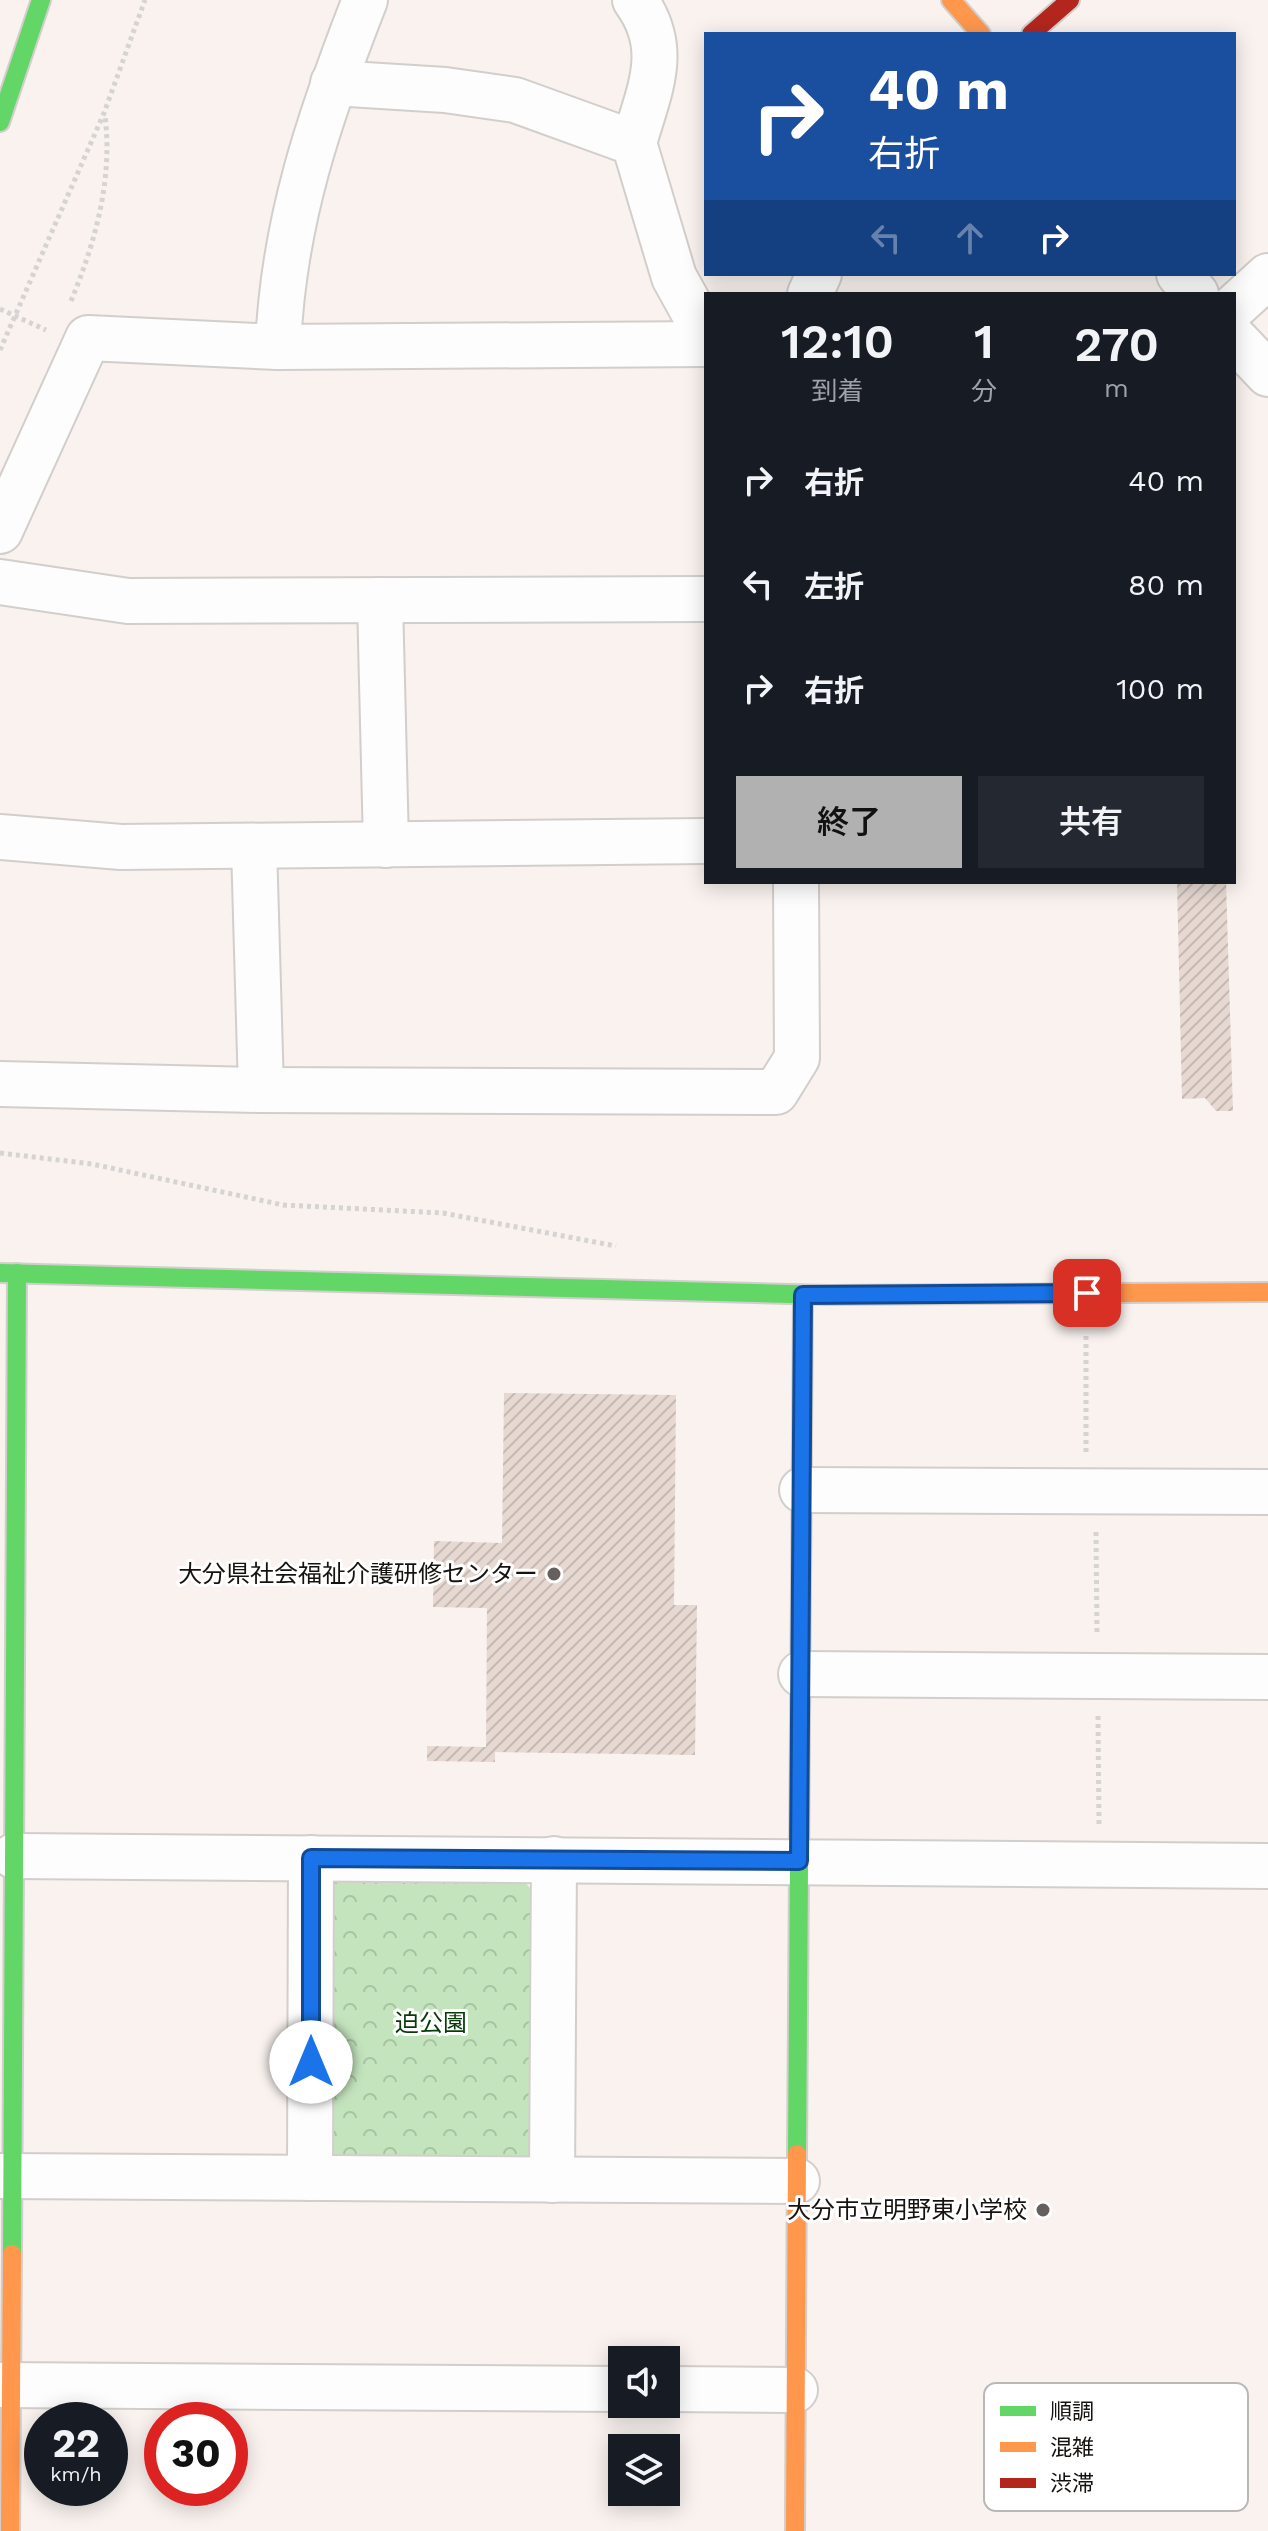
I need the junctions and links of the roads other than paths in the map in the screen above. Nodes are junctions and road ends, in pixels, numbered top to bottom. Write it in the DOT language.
graph roads {
  1 [pos="41,0"];
  2 [pos="365,0"];
  3 [pos="635,0"];
  4 [pos="951,0"];
  5 [pos="1070,0"];
  6 [pos="979,32"];
  7 [pos="1033,32"];
  8 [pos="333,83"];
  9 [pos="0,122"];
  10 [pos="634,143"];
  11 [pos="1181,276"];
  12 [pos="1268,276"];
  13 [pos="1194,292"];
  14 [pos="1236,305"];
  15 [pos="704,331"];
  16 [pos="1236,340"];
  17 [pos="704,344"];
  18 [pos="278,347"];
  19 [pos="1268,374"];
  20 [pos="0,531"];
  21 [pos="0,582"];
  22 [pos="704,599"];
  23 [pos="380,600"];
  24 [pos="0,837"];
  25 [pos="704,841"];
  26 [pos="386,845"];
  27 [pos="254,846"];
  28 [pos="796,884"];
  29 [pos="0,1084"];
  30 [pos="261,1090"];
  31 [pos="8,1273"];
  32 [pos="1268,1292"];
  33 [pos="803,1295"];
  34 [pos="802,1490"];
  35 [pos="8,1492"];
  36 [pos="1268,1492"];
  37 [pos="801,1674"];
  38 [pos="1268,1677"];
  39 [pos="7,1725"];
  40 [pos="14,1856"];
  41 [pos="311,1858"];
  42 [pos="554,1859"];
  43 [pos="799,1861"];
  44 [pos="1268,1866"];
  45 [pos="7,1948"];
  46 [pos="6,2176"];
  47 [pos="310,2178"];
  48 [pos="552,2180"];
  49 [pos="797,2181"];
  50 [pos="6,2385"];
  51 [pos="608,2389"];
  52 [pos="680,2389"];
  53 [pos="795,2390"];
  54 [pos="10,2531"];
  55 [pos="795,2531"];
  1 -- 9 [label="street"];
  2 -- 8 [label="street"];
  3 -- 10 [label="street"];
  4 -- 6 [label="street"];
  5 -- 7 [label="street"];
  8 -- 10 [label="street"];
  8 -- 18 [label="street"];
  10 -- 15 [label="street"];
  11 -- 13 [label="street"];
  12 -- 14 [label="street"];
  16 -- 19 [label="street"];
  17 -- 18 [label="street"];
  18 -- 20 [label="street"];
  21 -- 23 [label="street"];
  22 -- 23 [label="street"];
  23 -- 26 [label="street"];
  24 -- 27 [label="street"];
  25 -- 26 [label="street"];
  26 -- 27 [label="street"];
  27 -- 30 [label="street"];
  28 -- 30 [label="street"];
  29 -- 30 [label="street"];
  31 -- 33 [label="street"];
  31 -- 35 [label="street"];
  32 -- 33 [label="street"];
  33 -- 34 [label="street"];
  34 -- 36 [label="street"];
  34 -- 37 [label="street"];
  35 -- 39 [label="street"];
  37 -- 38 [label="street"];
  37 -- 43 [label="street"];
  39 -- 40 [label="street"];
  40 -- 41 [label="street"];
  40 -- 45 [label="street"];
  41 -- 42 [label="street"];
  41 -- 47 [label="street"];
  42 -- 43 [label="street"];
  42 -- 48 [label="street"];
  43 -- 44 [label="street"];
  43 -- 49 [label="street"];
  45 -- 46 [label="street"];
  46 -- 47 [label="street"];
  46 -- 50 [label="street"];
  47 -- 48 [label="street"];
  48 -- 49 [label="street"];
  49 -- 53 [label="street"];
  50 -- 51 [label="street"];
  50 -- 54 [label="street"];
  52 -- 53 [label="street"];
  53 -- 55 [label="street"];
}
